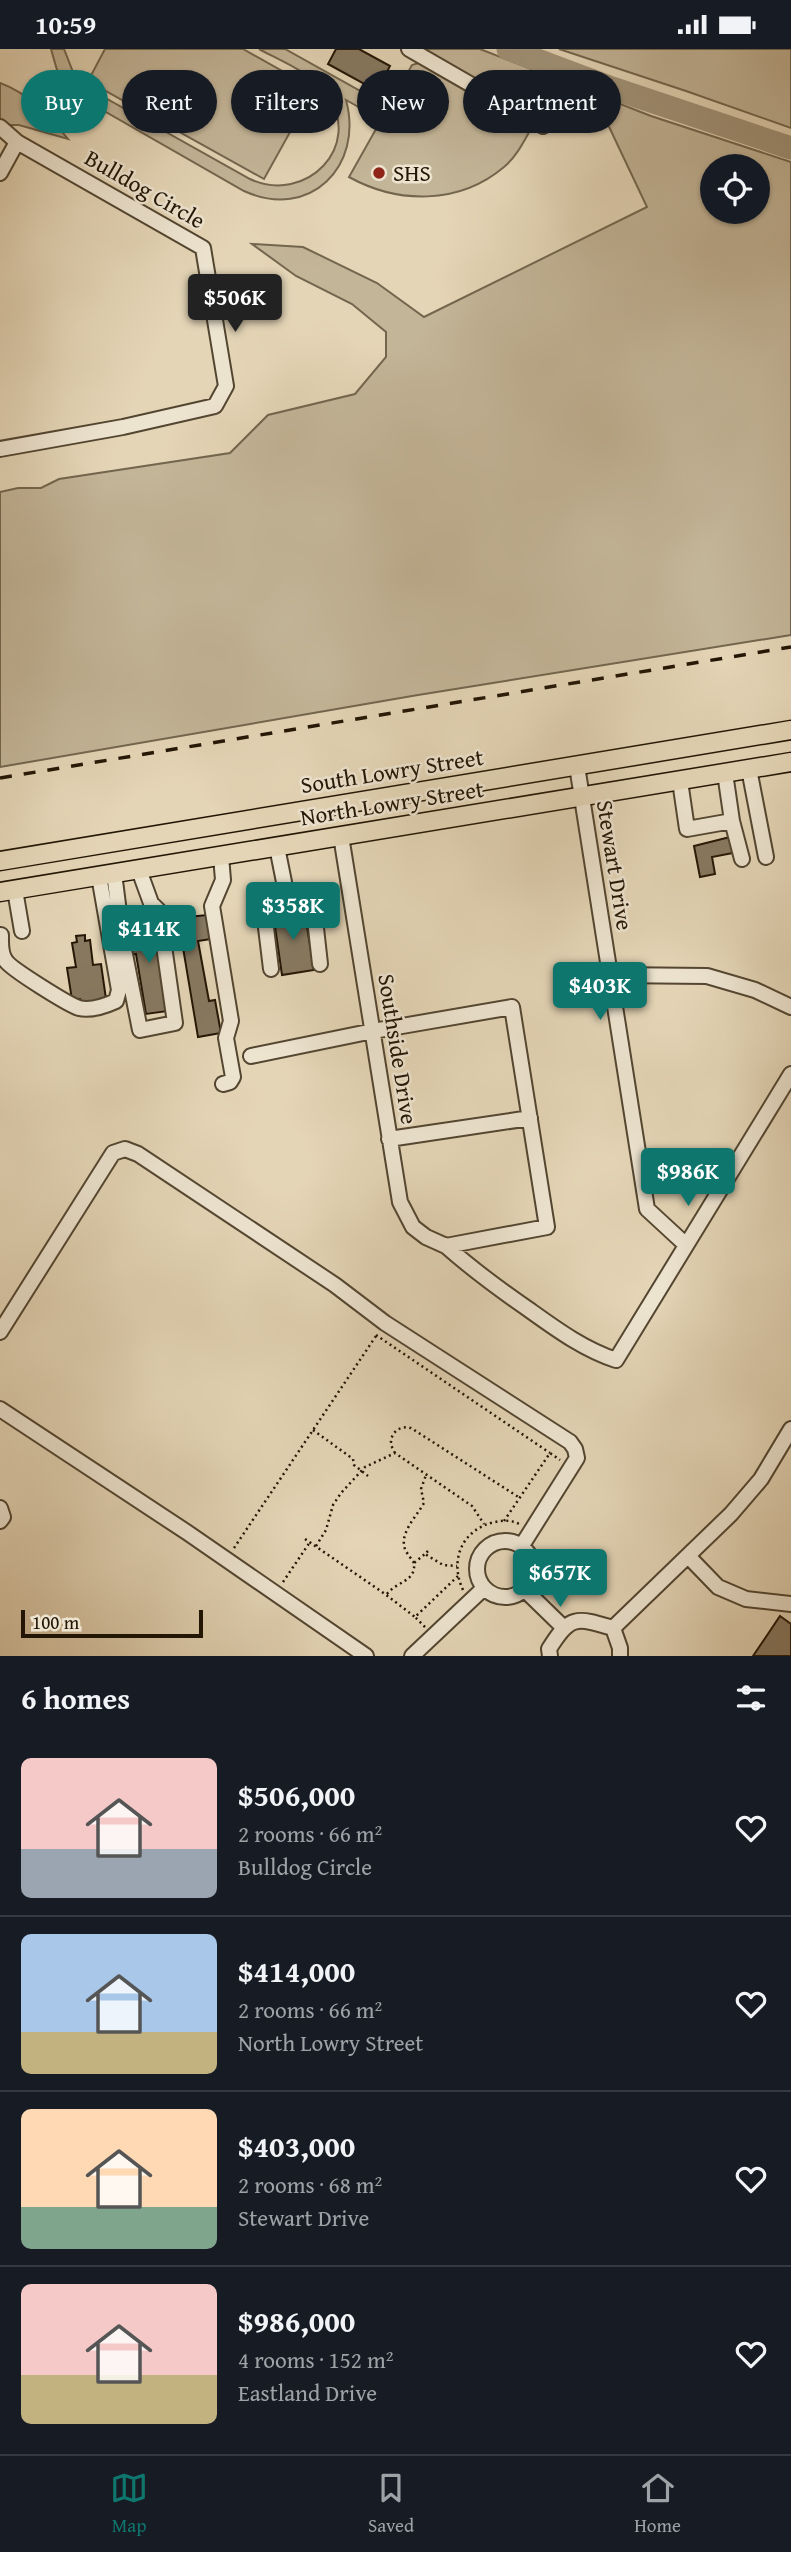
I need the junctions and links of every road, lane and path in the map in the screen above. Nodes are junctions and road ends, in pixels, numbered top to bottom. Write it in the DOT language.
graph roads {
  1 [pos="409,49"];
  2 [pos="463,80"];
  3 [pos="0,127"];
  4 [pos="17,142"];
  5 [pos="0,173"];
  6 [pos="0,449"];
  7 [pos="791,730"];
  8 [pos="791,762"];
  9 [pos="577,766"];
  10 [pos="749,769"];
  11 [pos="725,773"];
  12 [pos="680,781"];
  13 [pos="581,797"];
  14 [pos="732,821"];
  15 [pos="341,836"];
  16 [pos="134,839"];
  17 [pos="277,847"];
  18 [pos="221,856"];
  19 [pos="766,857"];
  20 [pos="742,859"];
  21 [pos="0,861"];
  22 [pos="139,870"];
  23 [pos="106,874"];
  24 [pos="7,891"];
  25 [pos="287,897"];
  26 [pos="22,931"];
  27 [pos="1,935"];
  28 [pos="320,964"];
  29 [pos="271,969"];
  30 [pos="610,975"];
  31 [pos="791,1007"];
  32 [pos="373,1031"];
  33 [pos="251,1056"];
  34 [pos="791,1074"];
  35 [pos="223,1084"];
  36 [pos="530,1118"];
  37 [pos="389,1139"];
  38 [pos="686,1245"];
  39 [pos="446,1246"];
  40 [pos="385,1324"];
  41 [pos="0,1332"];
  42 [pos="376,1336"];
  43 [pos="0,1409"];
  44 [pos="791,1429"];
  45 [pos="313,1430"];
  46 [pos="395,1453"];
  47 [pos="550,1453"];
  48 [pos="571,1467"];
  49 [pos="361,1471"];
  50 [pos="426,1475"];
  51 [pos="368,1476"];
  52 [pos="520,1498"];
  53 [pos="0,1508"];
  54 [pos="0,1521"];
  55 [pos="504,1521"];
  56 [pos="484,1524"];
  57 [pos="531,1531"];
  58 [pos="305,1539"];
  59 [pos="310,1542"];
  60 [pos="316,1546"];
  61 [pos="521,1547"];
  62 [pos="230,1553"];
  63 [pos="688,1556"];
  64 [pos="414,1563"];
  65 [pos="457,1566"];
  66 [pos="458,1576"];
  67 [pos="277,1584"];
  68 [pos="484,1588"];
  69 [pos="525,1590"];
  70 [pos="386,1595"];
  71 [pos="469,1602"];
  72 [pos="791,1604"];
  73 [pos="415,1617"];
  74 [pos="563,1626"];
  75 [pos="613,1628"];
  76 [pos="433,1636"];
  77 [pos="366,1656"];
  78 [pos="412,1656"];
  79 [pos="550,1656"];
  80 [pos="620,1656"];
  1 -- 2 [label="street"];
  3 -- 4 [label="street"];
  4 -- 5 [label="street"];
  4 -- 6 [label="street, Bulldog Circle"];
  7 -- 9 [label="main road, South Lowry Street"];
  8 -- 10 [label="main road, North Lowry Street"];
  9 -- 13 [label="street, Stewart Drive"];
  9 -- 16 [label="main road, South Lowry Street"];
  10 -- 11 [label="main road, North Lowry Street"];
  10 -- 19 [label="street"];
  11 -- 12 [label="main road, North Lowry Street"];
  11 -- 14 [label="street"];
  12 -- 13 [label="main road, North Lowry Street"];
  12 -- 14 [label="street"];
  13 -- 15 [label="main road, North Lowry Street"];
  13 -- 30 [label="street, Stewart Drive"];
  14 -- 20 [label="street"];
  15 -- 17 [label="main road, North Lowry Street"];
  15 -- 32 [label="street, Southside Drive"];
  16 -- 21 [label="main road, South Lowry Street"];
  16 -- 22 [label="main road"];
  17 -- 18 [label="main road, North Lowry Street"];
  17 -- 25 [label="street"];
  18 -- 22 [label="main road, North Lowry Street"];
  18 -- 35 [label="street"];
  22 -- 23 [label="main road, North Lowry Street"];
  22 -- 23 [label="street"];
  23 -- 24 [label="main road, North Lowry Street"];
  23 -- 27 [label="street"];
  24 -- 26 [label="street"];
  25 -- 28 [label="street"];
  25 -- 29 [label="street"];
  30 -- 31 [label="street"];
  30 -- 38 [label="street, Stewart Drive"];
  32 -- 33 [label="street"];
  32 -- 36 [label="street"];
  32 -- 37 [label="street, Southside Drive"];
  34 -- 38 [label="street"];
  36 -- 37 [label="street"];
  36 -- 39 [label="street"];
  37 -- 39 [label="street, Southside Drive"];
  38 -- 39 [label="street, Southside Drive"];
  40 -- 41 [label="street"];
  40 -- 42 [label="path"];
  40 -- 48 [label="street"];
  42 -- 45 [label="path"];
  42 -- 47 [label="path"];
  43 -- 77 [label="street"];
  44 -- 63 [label="street"];
  45 -- 49 [label="path"];
  45 -- 62 [label="path"];
  46 -- 49 [label="path"];
  46 -- 50 [label="path"];
  46 -- 52 [label="path"];
  47 -- 48 [label="path"];
  47 -- 52 [label="path"];
  48 -- 57 [label="street"];
  49 -- 51 [label="path"];
  49 -- 60 [label="path"];
  50 -- 56 [label="path"];
  50 -- 64 [label="path"];
  52 -- 55 [label="path"];
  53 -- 54 [label="street"];
  55 -- 56 [label="path"];
  55 -- 57 [label="path"];
  56 -- 65 [label="path"];
  57 -- 61 [label="street"];
  58 -- 59 [label="path"];
  59 -- 60 [label="path"];
  59 -- 67 [label="path"];
  60 -- 70 [label="path"];
  61 -- 68 [label="street"];
  61 -- 69 [label="street"];
  63 -- 72 [label="street"];
  63 -- 75 [label="street"];
  64 -- 65 [label="path"];
  64 -- 70 [label="path"];
  65 -- 66 [label="path"];
  66 -- 71 [label="path"];
  66 -- 73 [label="path"];
  68 -- 69 [label="street"];
  68 -- 71 [label="street"];
  69 -- 74 [label="street"];
  70 -- 73 [label="path"];
  71 -- 76 [label="street"];
  73 -- 76 [label="path"];
  74 -- 75 [label="street"];
  74 -- 79 [label="street"];
  75 -- 80 [label="street"];
  76 -- 78 [label="street"];
}
